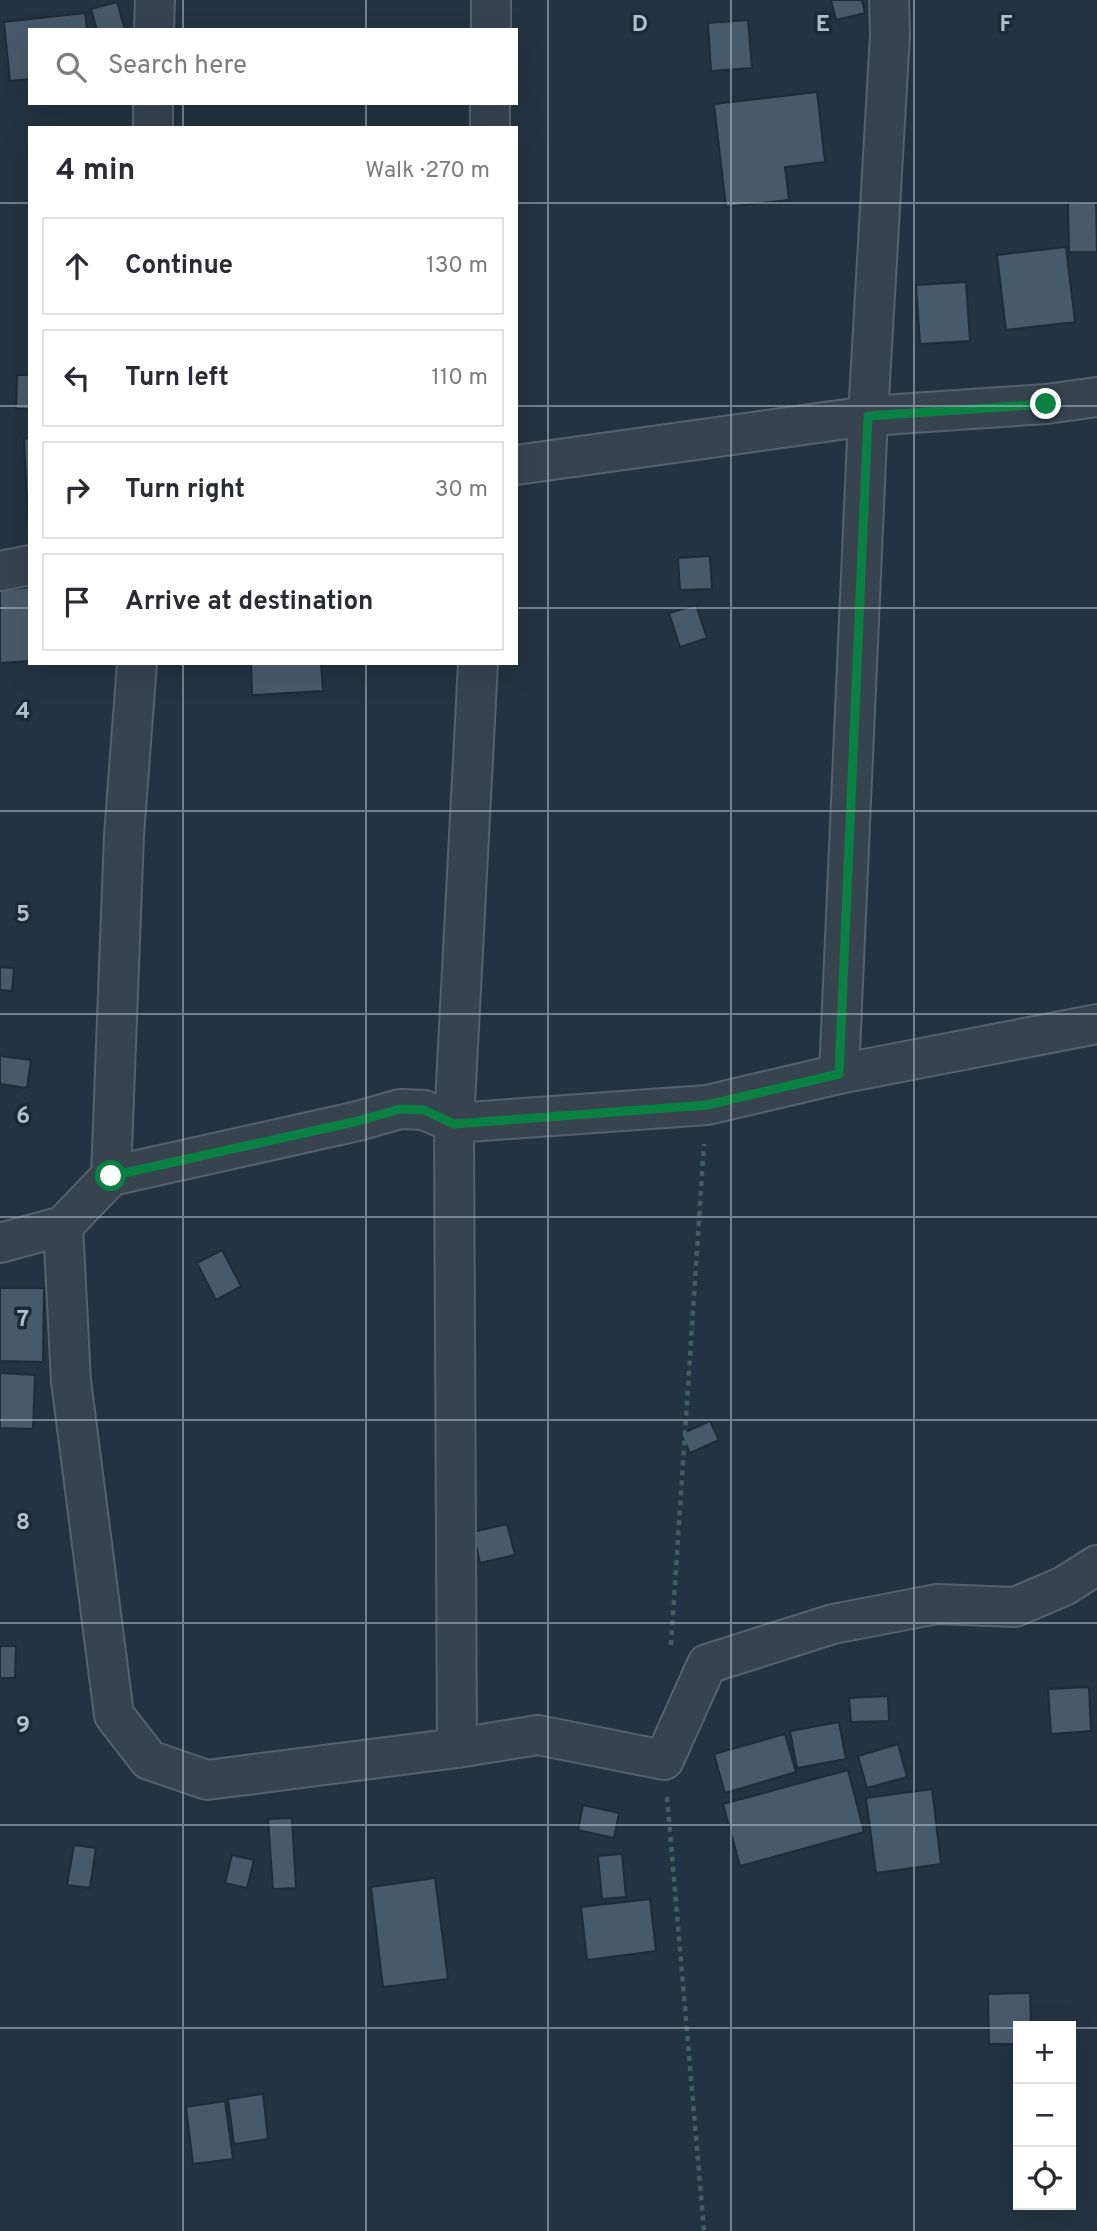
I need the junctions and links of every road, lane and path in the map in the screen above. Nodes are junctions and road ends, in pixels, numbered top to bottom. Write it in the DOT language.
graph roads {
  1 [pos="155,0"];
  2 [pos="491,0"];
  3 [pos="889,0"];
  4 [pos="154,28"];
  5 [pos="491,28"];
  6 [pos="153,105"];
  7 [pos="490,105"];
  8 [pos="153,126"];
  9 [pos="490,126"];
  10 [pos="1097,397"];
  11 [pos="868,416"];
  12 [pos="518,465"];
  13 [pos="28,565"];
  14 [pos="0,571"];
  15 [pos="137,665"];
  16 [pos="478,665"];
  17 [pos="1097,1024"];
  18 [pos="839,1074"];
  19 [pos="454,1124"];
  20 [pos="111,1176"];
  21 [pos="63,1226"];
  22 [pos="0,1243"];
  23 [pos="1097,1565"];
  24 [pos="457,1748"];
  1 -- 4 [label="street"];
  2 -- 5 [label="street"];
  3 -- 11 [label="street"];
  6 -- 8 [label="street"];
  7 -- 9 [label="street"];
  10 -- 11 [label="street"];
  11 -- 12 [label="street"];
  11 -- 18 [label="street"];
  13 -- 14 [label="street"];
  15 -- 20 [label="street"];
  16 -- 19 [label="street"];
  17 -- 18 [label="street"];
  18 -- 19 [label="street"];
  19 -- 20 [label="street"];
  19 -- 24 [label="street"];
  20 -- 21 [label="street"];
  21 -- 22 [label="street"];
  21 -- 24 [label="street"];
  23 -- 24 [label="street"];
}
